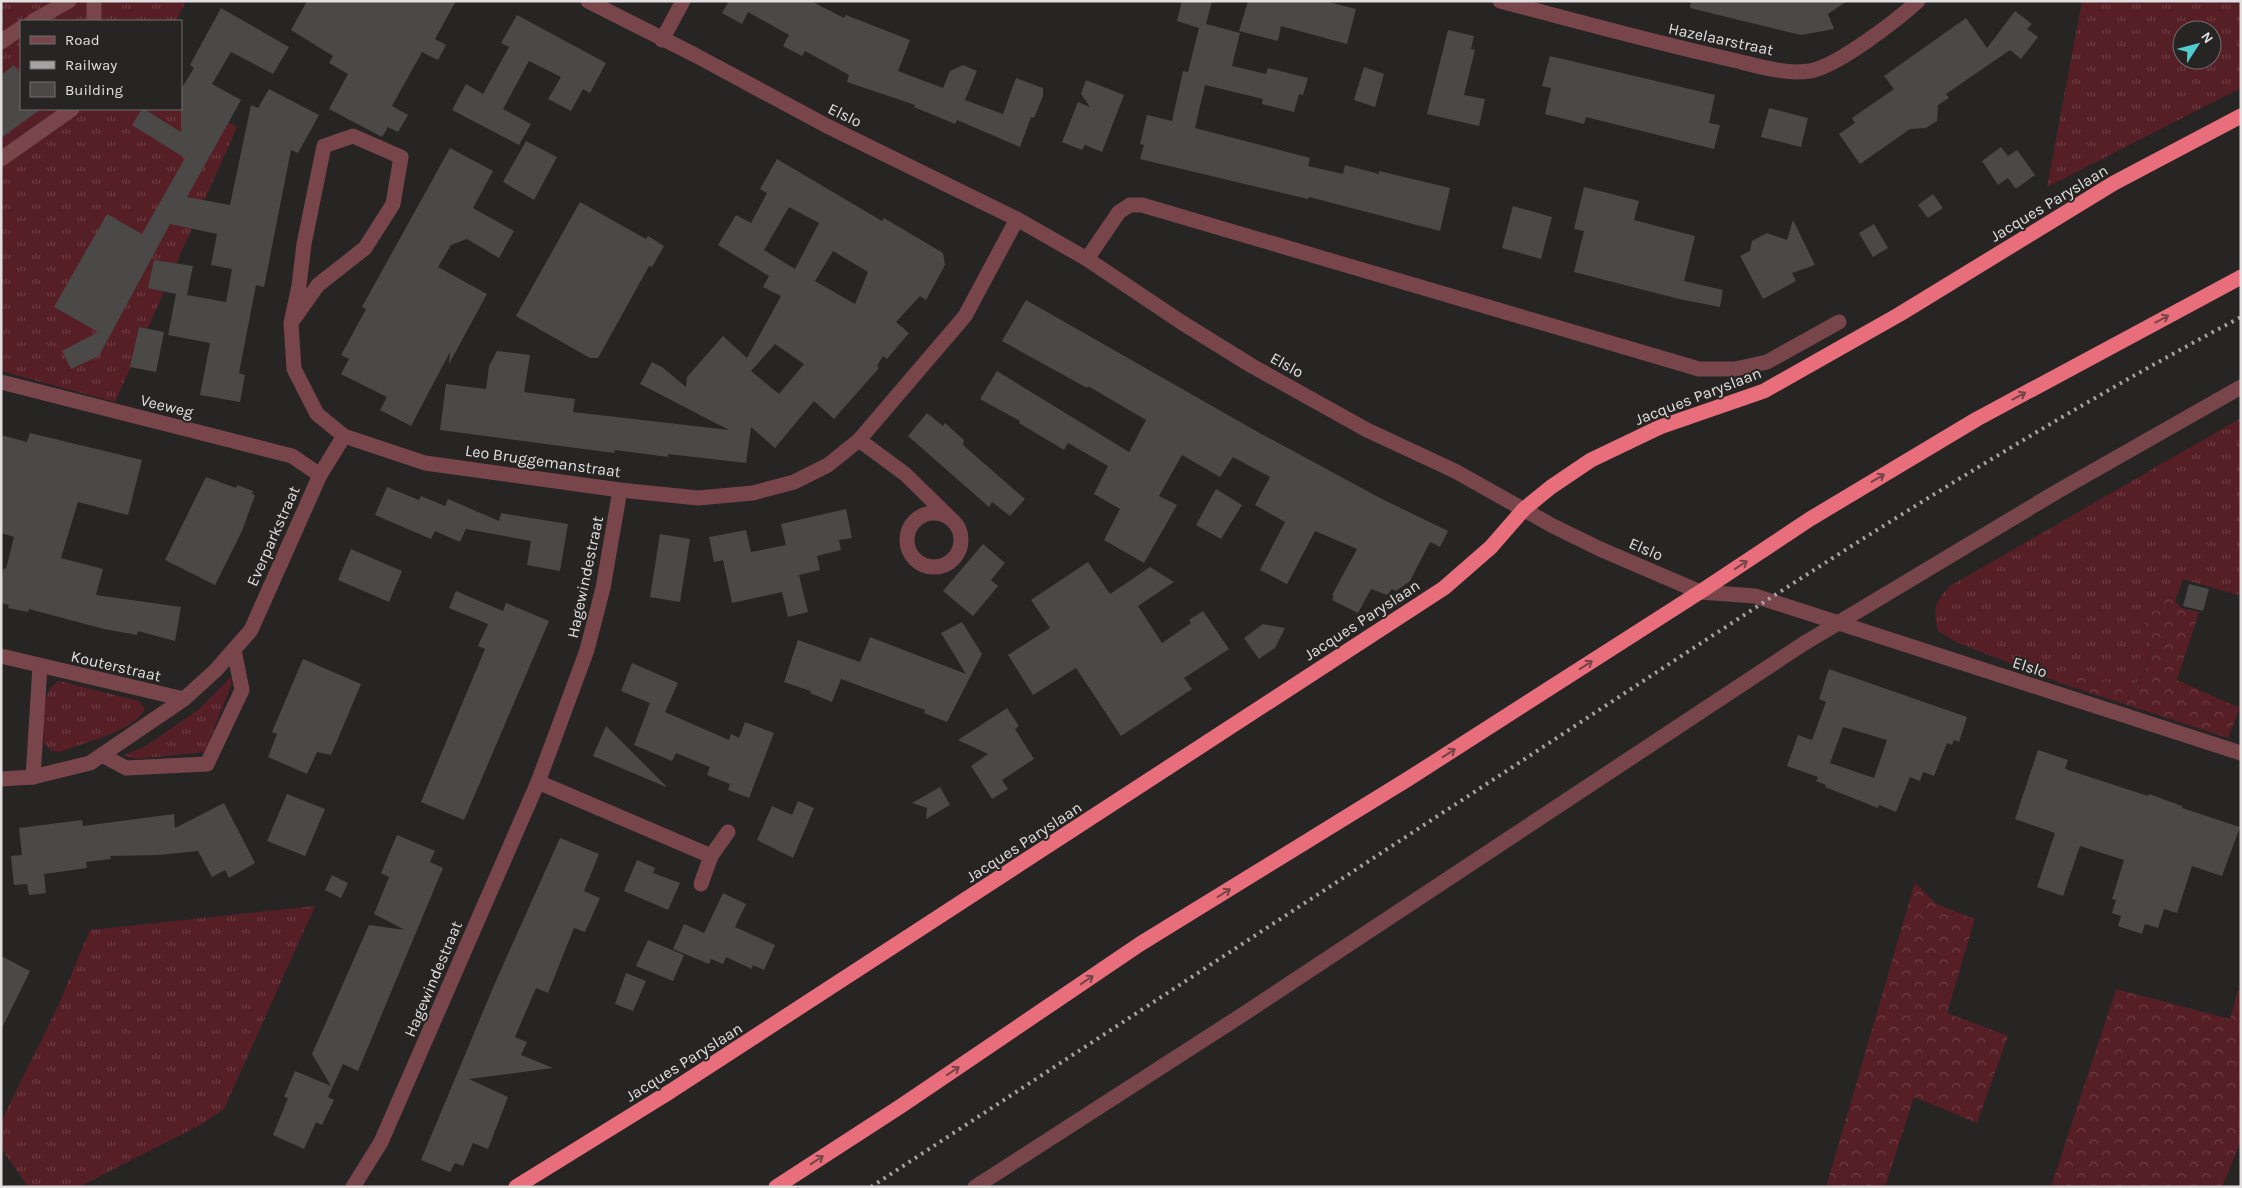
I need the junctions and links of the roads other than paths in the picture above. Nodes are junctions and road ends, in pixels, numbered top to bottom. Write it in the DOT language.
graph roads {
  1 [pos="69,1"];
  2 [pos="94,1"];
  3 [pos="588,1"];
  4 [pos="683,1"];
  5 [pos="1500,1"];
  6 [pos="1918,1"];
  7 [pos="35,20"];
  8 [pos="94,20"];
  9 [pos="20,29"];
  10 [pos="662,40"];
  11 [pos="1,42"];
  12 [pos="71,110"];
  13 [pos="2241,116"];
  14 [pos="1,159"];
  15 [pos="1017,220"];
  16 [pos="1087,259"];
  17 [pos="2241,277"];
  18 [pos="291,322"];
  19 [pos="1839,322"];
  20 [pos="1,382"];
  21 [pos="2241,387"];
  22 [pos="344,436"];
  23 [pos="859,440"];
  24 [pos="320,475"];
  25 [pos="620,490"];
  26 [pos="1524,509"];
  27 [pos="951,519"];
  28 [pos="1700,592"];
  29 [pos="1840,622"];
  30 [pos="234,650"];
  31 [pos="1,656"];
  32 [pos="40,666"];
  33 [pos="184,699"];
  34 [pos="2241,752"];
  35 [pos="102,755"];
  36 [pos="33,777"];
  37 [pos="1,779"];
  38 [pos="538,782"];
  39 [pos="728,832"];
  40 [pos="711,856"];
  41 [pos="701,884"];
  42 [pos="353,1187"];
  43 [pos="516,1187"];
  44 [pos="776,1187"];
  45 [pos="976,1187"];
  1 -- 7 [label="street"];
  2 -- 8 [label="street"];
  3 -- 10 [label="street, Elslo"];
  4 -- 10 [label="street"];
  5 -- 6 [label="street, Hazelaarstraat"];
  9 -- 11 [label="street"];
  10 -- 15 [label="street, Elslo"];
  12 -- 14 [label="street"];
  13 -- 26 [label="highway, Jacques Paryslaan"];
  15 -- 16 [label="street, Elslo"];
  15 -- 23 [label="street, Leo Bruggemanstraat"];
  16 -- 19 [label="street"];
  16 -- 26 [label="street, Elslo"];
  28 -- 17 [label="highway, one-way"];
  18 -- 18 [label="street, Leo Bruggemanstraat"];
  18 -- 22 [label="street, Leo Bruggemanstraat"];
  20 -- 24 [label="street, Veeweg"];
  21 -- 29 [label="street"];
  22 -- 24 [label="street, Everparkstraat"];
  22 -- 25 [label="street, Leo Bruggemanstraat"];
  23 -- 25 [label="street, Leo Bruggemanstraat"];
  23 -- 27 [label="street"];
  24 -- 30 [label="street, Everparkstraat"];
  25 -- 38 [label="street, Hagewindestraat"];
  26 -- 28 [label="street, Elslo"];
  26 -- 43 [label="highway, Jacques Paryslaan"];
  28 -- 29 [label="street, Elslo"];
  44 -- 28 [label="highway, one-way"];
  29 -- 34 [label="street, Elslo"];
  29 -- 45 [label="street"];
  30 -- 33 [label="street, Everparkstraat"];
  30 -- 35 [label="street"];
  31 -- 32 [label="street, Kouterstraat"];
  32 -- 33 [label="street, Kouterstraat"];
  32 -- 36 [label="street"];
  33 -- 35 [label="street, Everparkstraat"];
  35 -- 36 [label="street, Everparkstraat"];
  36 -- 37 [label="street, Everparkstraat"];
  38 -- 40 [label="street"];
  38 -- 42 [label="street, Hagewindestraat"];
  39 -- 40 [label="street"];
  40 -- 41 [label="street"];
}
